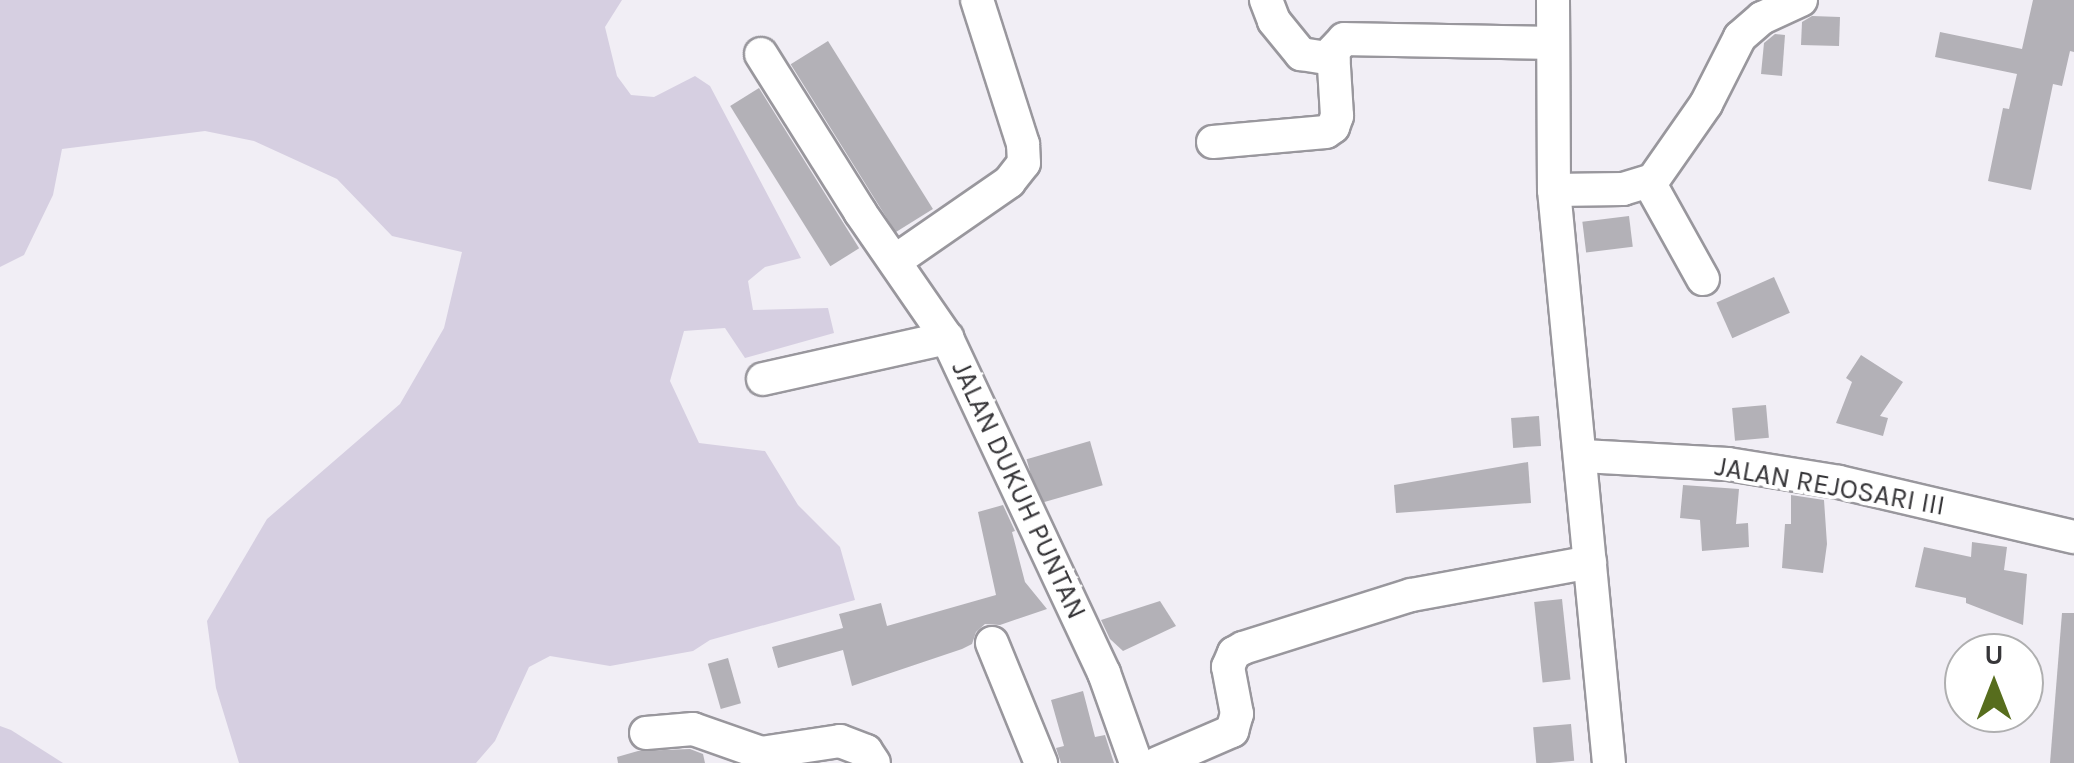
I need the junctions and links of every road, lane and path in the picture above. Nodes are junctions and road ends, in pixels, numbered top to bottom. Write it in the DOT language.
graph roads {
  1 [pos="977,0"];
  2 [pos="1266,0"];
  3 [pos="1553,0"];
  4 [pos="1801,0"];
  5 [pos="1552,43"];
  6 [pos="761,54"];
  7 [pos="1334,59"];
  8 [pos="1213,142"];
  9 [pos="1648,182"];
  10 [pos="1554,190"];
  11 [pos="895,261"];
  12 [pos="1703,279"];
  13 [pos="947,338"];
  14 [pos="763,378"];
  15 [pos="1583,456"];
  16 [pos="2074,537"];
  17 [pos="1590,562"];
  18 [pos="992,643"];
  19 [pos="646,732"];
  20 [pos="874,763"];
  21 [pos="1041,763"];
  22 [pos="1136,763"];
  23 [pos="1158,763"];
  24 [pos="1609,763"];
  1 -- 11 [label="street"];
  2 -- 7 [label="street"];
  3 -- 5 [label="street"];
  4 -- 9 [label="street"];
  5 -- 7 [label="street"];
  5 -- 10 [label="street"];
  6 -- 11 [label="street"];
  7 -- 8 [label="street"];
  9 -- 10 [label="street"];
  9 -- 12 [label="street"];
  10 -- 15 [label="street"];
  11 -- 13 [label="street"];
  13 -- 14 [label="street, JALAN DUKUH PUNTAN"];
  13 -- 22 [label="street, JALAN DUKUH PUNTAN"];
  15 -- 16 [label="street, JALAN REJOSARI III"];
  15 -- 17 [label="street"];
  17 -- 23 [label="street"];
  17 -- 24 [label="street"];
  18 -- 21 [label="street"];
  19 -- 20 [label="street"];
}
